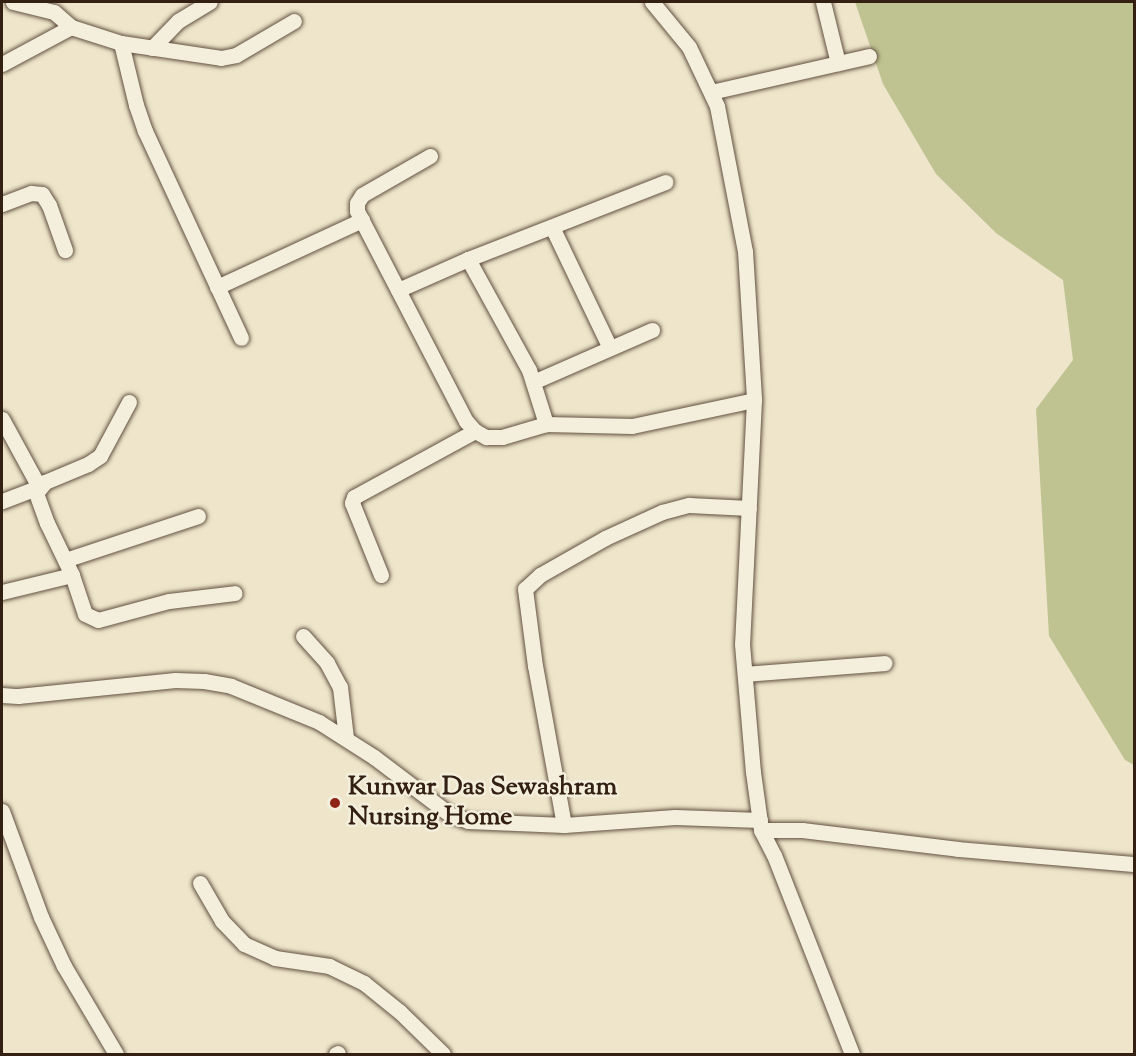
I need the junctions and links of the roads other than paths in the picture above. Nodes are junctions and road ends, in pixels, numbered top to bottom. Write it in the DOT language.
graph roads {
  1 [pos="13,2"];
  2 [pos="210,2"];
  3 [pos="652,2"];
  4 [pos="823,2"];
  5 [pos="52,7"];
  6 [pos="294,21"];
  7 [pos="71,27"];
  8 [pos="121,43"];
  9 [pos="152,48"];
  10 [pos="869,56"];
  11 [pos="838,63"];
  12 [pos="2,64"];
  13 [pos="711,92"];
  14 [pos="430,156"];
  15 [pos="666,182"];
  16 [pos="2,204"];
  17 [pos="362,220"];
  18 [pos="552,227"];
  19 [pos="65,250"];
  20 [pos="468,259"];
  21 [pos="217,287"];
  22 [pos="398,290"];
  23 [pos="652,330"];
  24 [pos="241,338"];
  25 [pos="610,348"];
  26 [pos="533,382"];
  27 [pos="754,400"];
  28 [pos="129,402"];
  29 [pos="2,419"];
  30 [pos="546,424"];
  31 [pos="475,431"];
  32 [pos="39,487"];
  33 [pos="2,501"];
  34 [pos="749,508"];
  35 [pos="198,516"];
  36 [pos="65,560"];
  37 [pos="72,575"];
  38 [pos="381,575"];
  39 [pos="2,592"];
  40 [pos="235,593"];
  41 [pos="303,636"];
  42 [pos="885,663"];
  43 [pos="745,674"];
  44 [pos="2,695"];
  45 [pos="346,738"];
  46 [pos="2,811"];
  47 [pos="564,825"];
  48 [pos="761,825"];
  49 [pos="1134,864"];
  50 [pos="200,883"];
  51 [pos="116,1054"];
  52 [pos="443,1054"];
  53 [pos="852,1054"];
  1 -- 5 [label="street"];
  2 -- 9 [label="street"];
  3 -- 13 [label="street"];
  4 -- 11 [label="street"];
  5 -- 7 [label="street"];
  6 -- 9 [label="street"];
  7 -- 8 [label="street"];
  7 -- 12 [label="street"];
  8 -- 9 [label="street"];
  8 -- 21 [label="street"];
  10 -- 11 [label="street"];
  11 -- 13 [label="street"];
  13 -- 27 [label="street"];
  14 -- 17 [label="street"];
  15 -- 18 [label="street"];
  16 -- 19 [label="street"];
  17 -- 21 [label="street"];
  17 -- 22 [label="street"];
  18 -- 20 [label="street"];
  18 -- 25 [label="street"];
  20 -- 22 [label="street"];
  20 -- 26 [label="street"];
  21 -- 24 [label="street"];
  22 -- 31 [label="street"];
  23 -- 25 [label="street"];
  25 -- 26 [label="street"];
  26 -- 30 [label="street"];
  27 -- 30 [label="street"];
  27 -- 34 [label="street"];
  28 -- 32 [label="street"];
  29 -- 32 [label="street"];
  30 -- 31 [label="street"];
  31 -- 38 [label="street"];
  32 -- 33 [label="street"];
  32 -- 36 [label="street"];
  34 -- 43 [label="street"];
  34 -- 47 [label="street"];
  35 -- 36 [label="street"];
  36 -- 37 [label="street"];
  37 -- 39 [label="street"];
  37 -- 40 [label="street"];
  41 -- 45 [label="street"];
  42 -- 43 [label="street"];
  43 -- 48 [label="street"];
  44 -- 45 [label="street"];
  45 -- 47 [label="street"];
  46 -- 51 [label="street"];
  47 -- 48 [label="street"];
  48 -- 49 [label="street"];
  48 -- 53 [label="street"];
  50 -- 52 [label="street"];
}
